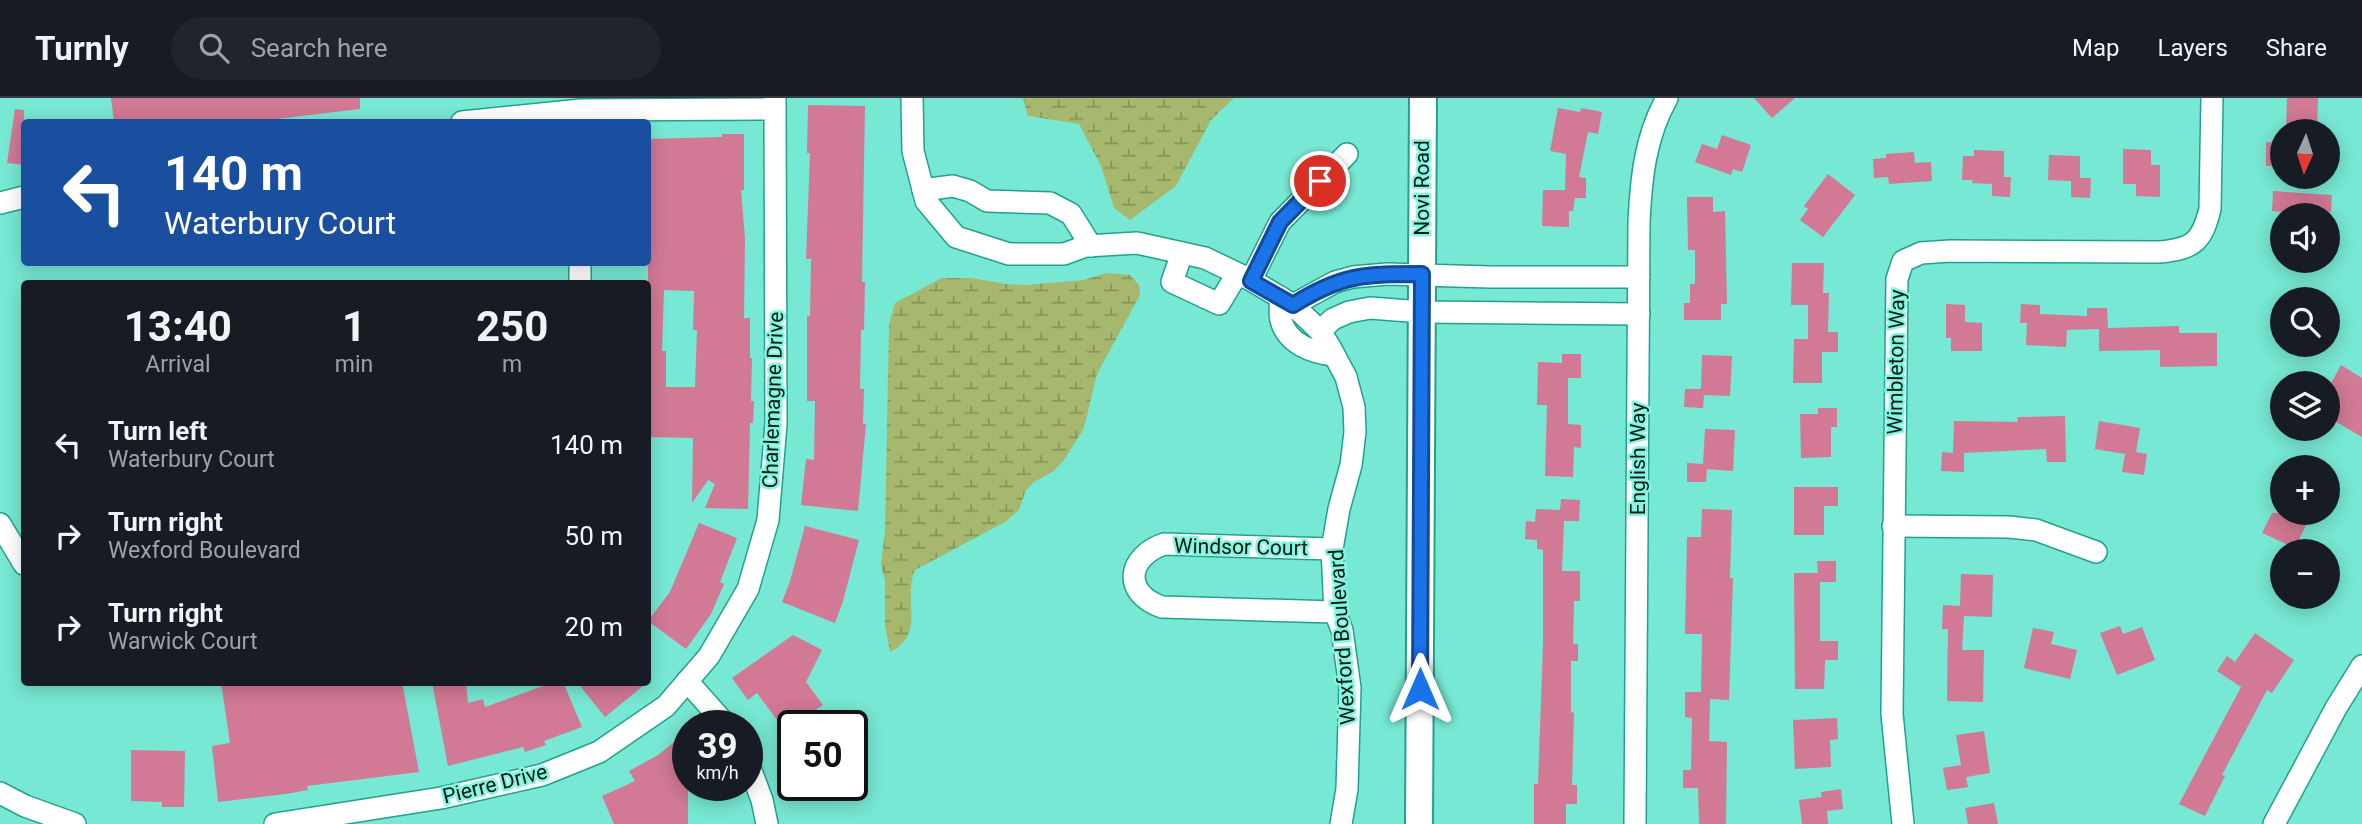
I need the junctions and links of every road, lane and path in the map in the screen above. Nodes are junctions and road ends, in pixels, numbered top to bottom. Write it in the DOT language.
graph roads {
  1 [pos="912,98"];
  2 [pos="1423,98"];
  3 [pos="1667,98"];
  4 [pos="2212,98"];
  5 [pos="775,104"];
  6 [pos="581,116"];
  7 [pos="522,119"];
  8 [pos="1347,154"];
  9 [pos="923,190"];
  10 [pos="21,198"];
  11 [pos="0,203"];
  12 [pos="1091,246"];
  13 [pos="1182,253"];
  14 [pos="1422,274"];
  15 [pos="1244,277"];
  16 [pos="1639,277"];
  17 [pos="1287,301"];
  18 [pos="1422,312"];
  19 [pos="1639,314"];
  20 [pos="1320,331"];
  21 [pos="1335,355"];
  22 [pos="0,524"];
  23 [pos="1893,526"];
  24 [pos="1332,549"];
  25 [pos="2096,552"];
  26 [pos="21,559"];
  27 [pos="1335,612"];
  28 [pos="2362,666"];
  29 [pos="687,681"];
  30 [pos="713,710"];
  31 [pos="0,793"];
  32 [pos="762,801"];
  33 [pos="310,822"];
  34 [pos="75,824"];
  35 [pos="275,824"];
  36 [pos="767,824"];
  37 [pos="1341,824"];
  38 [pos="1419,824"];
  39 [pos="1635,824"];
  40 [pos="1903,824"];
  41 [pos="2274,824"];
  1 -- 9 [label="street, Wexford Boulevard"];
  2 -- 14 [label="main road, Novi Road"];
  3 -- 16 [label="street, English Way"];
  4 -- 23 [label="street, Wimbleton Way"];
  5 -- 6 [label="street"];
  5 -- 29 [label="street, Charlemagne Drive"];
  6 -- 7 [label="street"];
  8 -- 15 [label="street"];
  9 -- 12 [label="street"];
  9 -- 12 [label="street, Wexford Boulevard"];
  10 -- 11 [label="street"];
  12 -- 13 [label="street, Wexford Boulevard"];
  13 -- 15 [label="street, Wexford Boulevard"];
  13 -- 15 [label="street"];
  14 -- 16 [label="street"];
  14 -- 17 [label="street"];
  14 -- 18 [label="main road, Novi Road"];
  15 -- 17 [label="street, Wexford Boulevard"];
  16 -- 19 [label="street, English Way"];
  17 -- 20 [label="street, Wexford Boulevard"];
  17 -- 21 [label="street"];
  18 -- 19 [label="street"];
  18 -- 20 [label="street"];
  18 -- 38 [label="main road, Novi Road"];
  19 -- 39 [label="street, English Way"];
  20 -- 21 [label="street, Wexford Boulevard"];
  21 -- 24 [label="street, Wexford Boulevard"];
  22 -- 26 [label="street"];
  23 -- 25 [label="street"];
  23 -- 40 [label="street, Wimbleton Way"];
  24 -- 27 [label="street, Wexford Boulevard"];
  24 -- 27 [label="street, Windsor Court"];
  27 -- 37 [label="street, Wexford Boulevard"];
  28 -- 41 [label="street"];
  29 -- 30 [label="street"];
  29 -- 33 [label="street, Pierre Drive"];
  31 -- 34 [label="street"];
  32 -- 36 [label="street"];
  33 -- 35 [label="street, Pierre Drive"];
}
